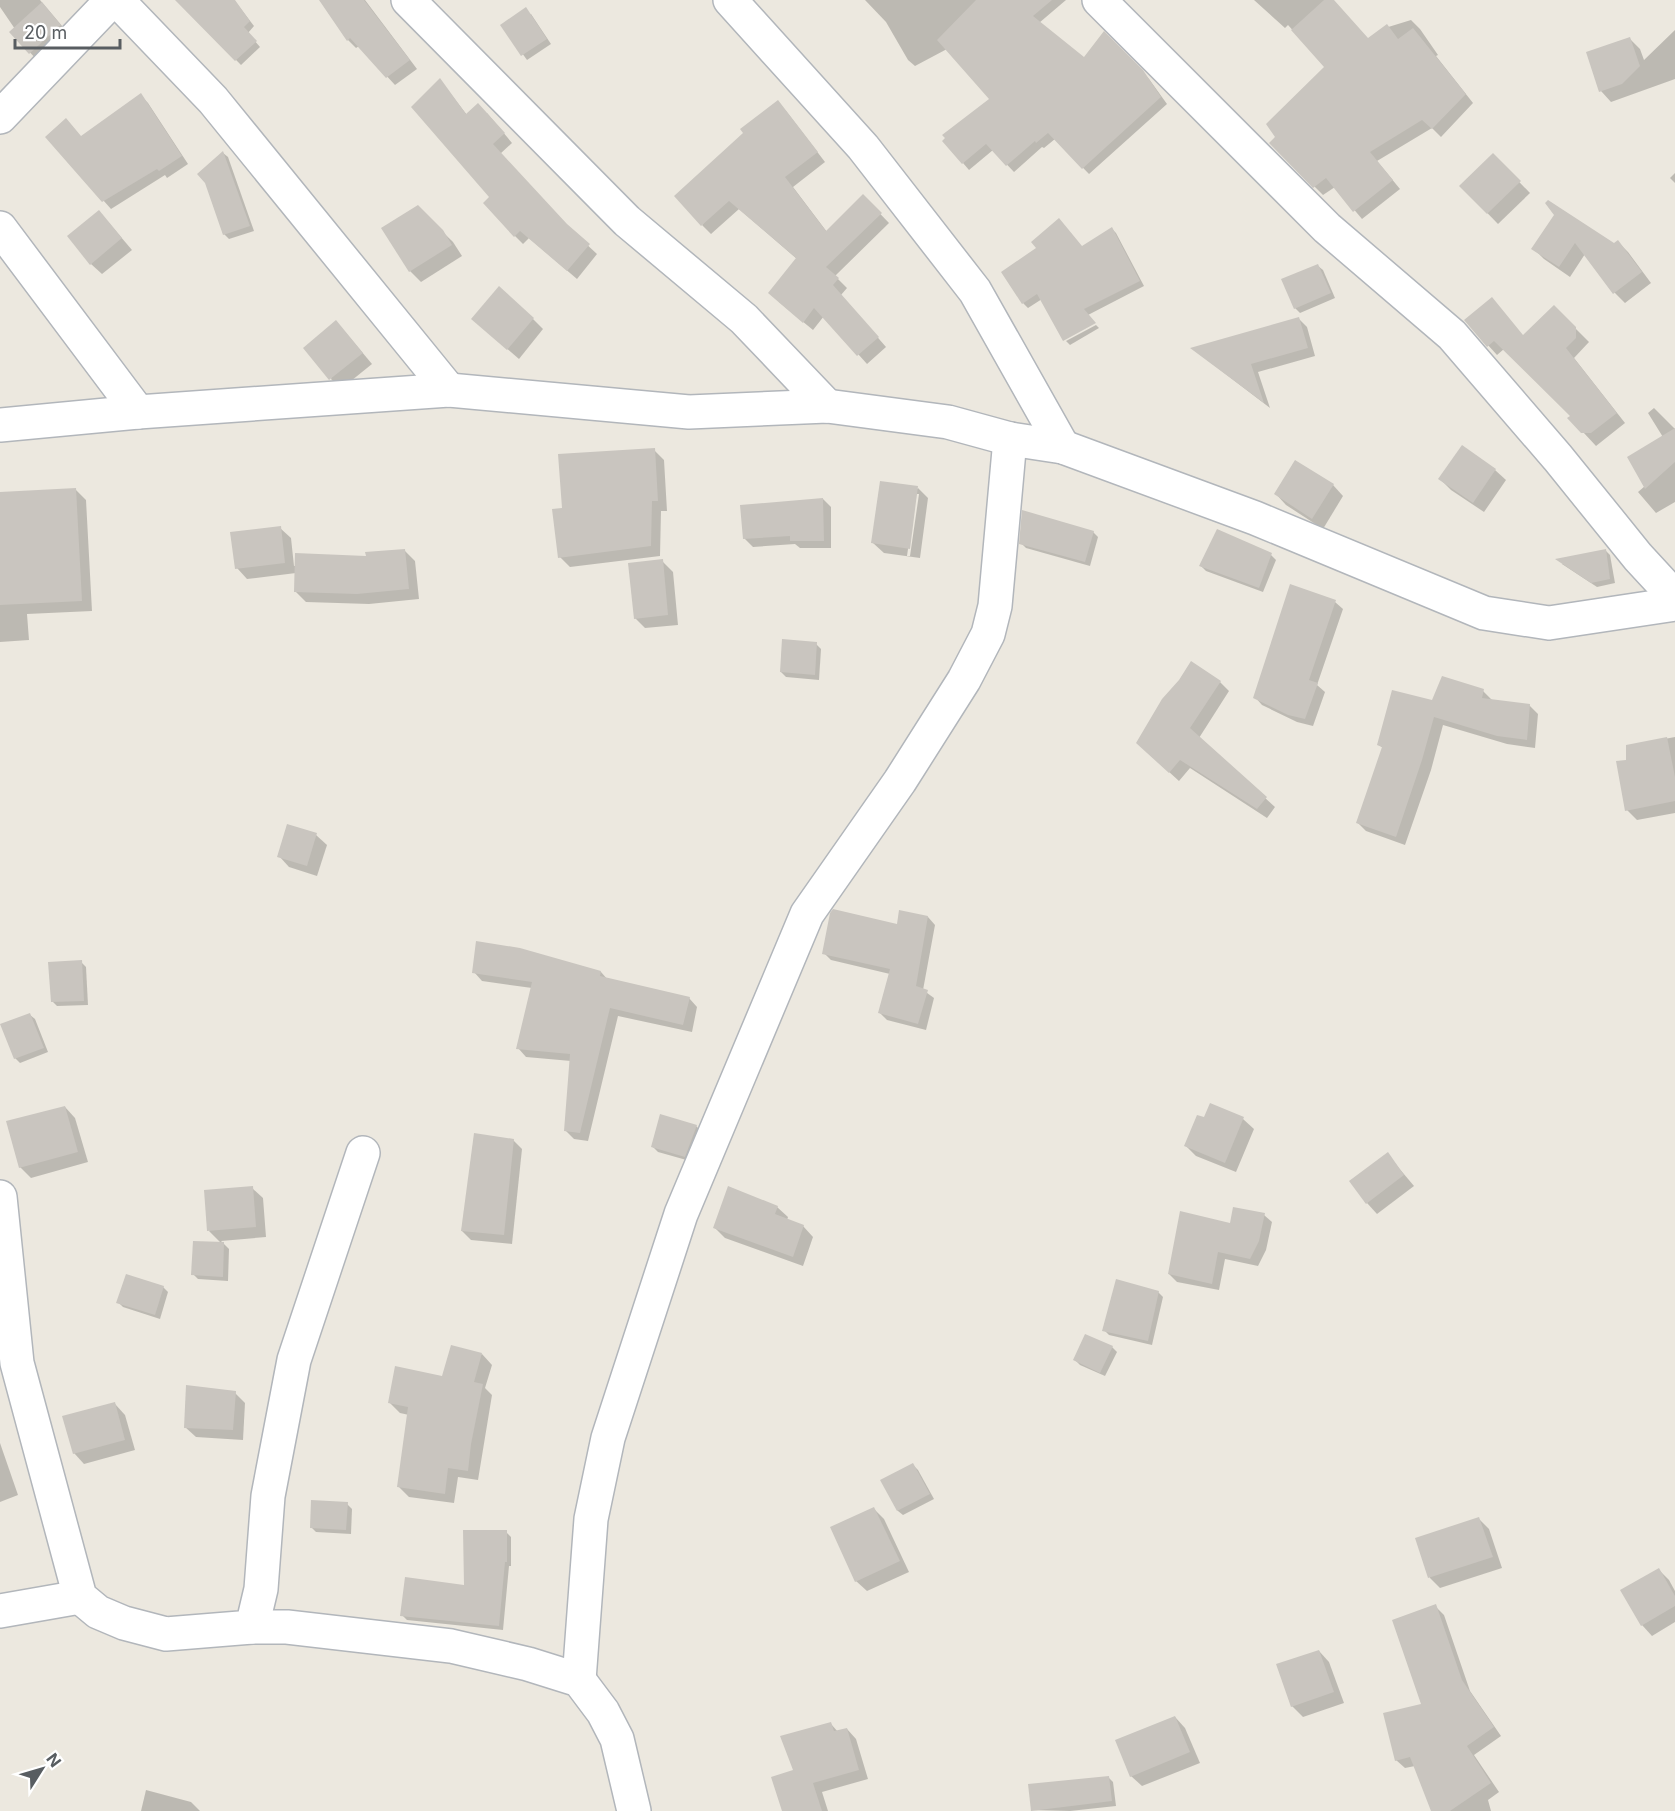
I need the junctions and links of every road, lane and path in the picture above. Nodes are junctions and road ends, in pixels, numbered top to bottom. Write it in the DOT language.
graph roads {
  1 [pos="115,0"];
  2 [pos="408,0"];
  3 [pos="730,0"];
  4 [pos="1099,0"];
  5 [pos="0,117"];
  6 [pos="0,228"];
  7 [pos="449,390"];
  8 [pos="827,406"];
  9 [pos="138,412"];
  10 [pos="0,424"];
  11 [pos="1010,439"];
  12 [pos="1063,447"];
  13 [pos="1675,597"];
  14 [pos="1675,604"];
  15 [pos="363,1153"];
  16 [pos="0,1197"];
  17 [pos="80,1597"];
  18 [pos="0,1611"];
  19 [pos="252,1627"];
  20 [pos="579,1680"];
  21 [pos="634,1811"];
  1 -- 5 [label="street"];
  1 -- 7 [label="street"];
  2 -- 8 [label="street"];
  3 -- 12 [label="street"];
  4 -- 13 [label="street"];
  6 -- 9 [label="street"];
  7 -- 8 [label="street"];
  7 -- 9 [label="street"];
  8 -- 11 [label="street"];
  9 -- 10 [label="street"];
  11 -- 12 [label="street"];
  11 -- 20 [label="street"];
  12 -- 14 [label="street"];
  15 -- 19 [label="street"];
  16 -- 17 [label="street"];
  17 -- 18 [label="street"];
  17 -- 19 [label="street"];
  19 -- 20 [label="street"];
  20 -- 21 [label="street"];
}
